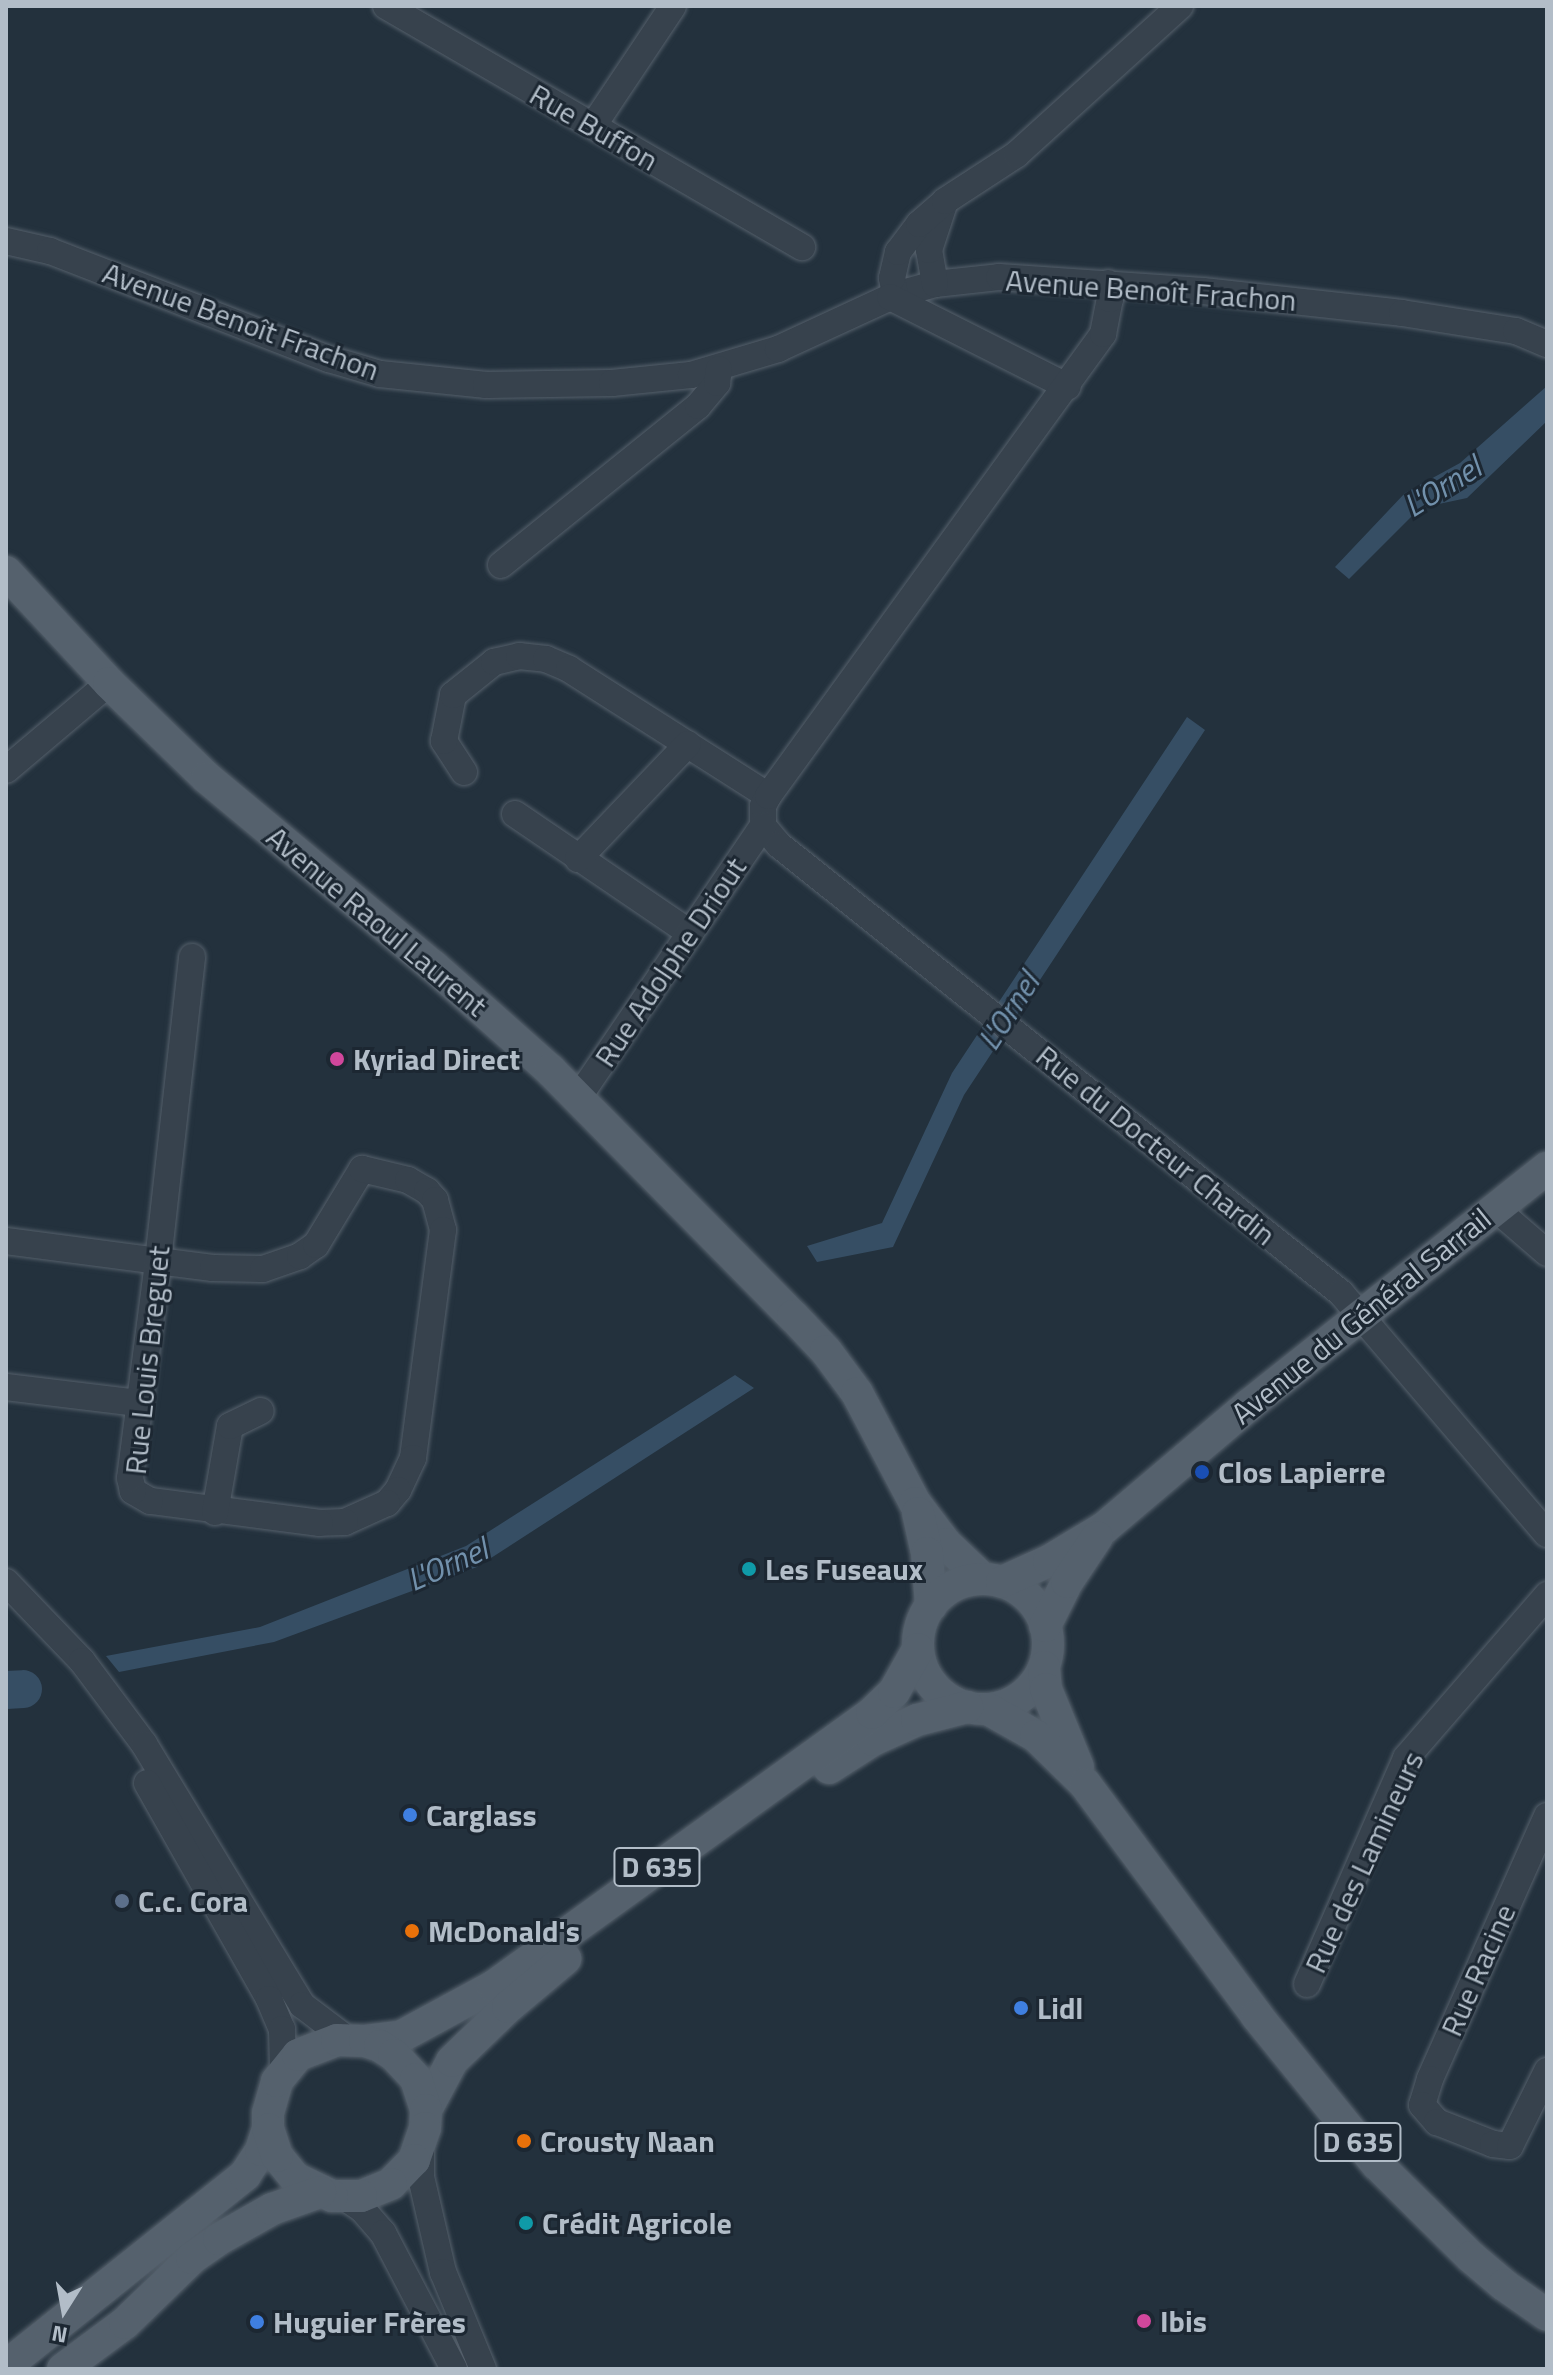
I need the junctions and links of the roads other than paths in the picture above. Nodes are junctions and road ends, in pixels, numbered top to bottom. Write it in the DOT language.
graph roads {
  1 [pos="386,6"];
  2 [pos="673,6"];
  3 [pos="1180,6"];
  4 [pos="593,126"];
  5 [pos="945,201"];
  6 [pos="6,241"];
  7 [pos="802,247"];
  8 [pos="1108,283"];
  9 [pos="935,284"];
  10 [pos="893,296"];
  11 [pos="1547,344"];
  12 [pos="719,369"];
  13 [pos="1068,387"];
  14 [pos="501,565"];
  15 [pos="6,572"];
  16 [pos="109,683"];
  17 [pos="688,744"];
  18 [pos="6,770"];
  19 [pos="464,772"];
  20 [pos="768,796"];
  21 [pos="515,814"];
  22 [pos="763,826"];
  23 [pos="578,859"];
  24 [pos="690,933"];
  25 [pos="192,957"];
  26 [pos="578,1098"];
  27 [pos="1547,1168"];
  28 [pos="1496,1209"];
  29 [pos="6,1241"];
  30 [pos="1547,1253"];
  31 [pos="158,1261"];
  32 [pos="1363,1315"];
  33 [pos="6,1387"];
  34 [pos="138,1403"];
  35 [pos="261,1411"];
  36 [pos="915,1503"];
  37 [pos="215,1512"];
  38 [pos="1104,1528"];
  39 [pos="1547,1534"];
  40 [pos="992,1581"];
  41 [pos="6,1582"];
  42 [pos="1547,1595"];
  43 [pos="6,1605"];
  44 [pos="931,1606"];
  45 [pos="1045,1626"];
  46 [pos="918,1649"];
  47 [pos="1044,1667"];
  48 [pos="978,1708"];
  49 [pos="1085,1784"];
  50 [pos="1547,1816"];
  51 [pos="1307,1984"];
  52 [pos="356,2040"];
  53 [pos="283,2071"];
  54 [pos="1547,2071"];
  55 [pos="426,2110"];
  56 [pos="268,2129"];
  57 [pos="421,2145"];
  58 [pos="332,2195"];
  59 [pos="1504,2285"];
  60 [pos="1547,2315"];
  61 [pos="1547,2333"];
  62 [pos="6,2366"];
  63 [pos="63,2369"];
  64 [pos="454,2369"];
  65 [pos="483,2369"];
  1 -- 4 [label="street, Rue Buffon"];
  2 -- 4 [label="street"];
  3 -- 5 [label="street"];
  4 -- 7 [label="street, Rue Buffon"];
  5 -- 9 [label="street"];
  5 -- 10 [label="street"];
  6 -- 12 [label="street, Avenue Benoît Frachon"];
  8 -- 9 [label="street, Avenue Benoît Frachon"];
  8 -- 11 [label="street, Avenue Benoît Frachon"];
  8 -- 13 [label="street"];
  9 -- 10 [label="street, Avenue Benoît Frachon"];
  10 -- 12 [label="street, Avenue Benoît Frachon"];
  10 -- 13 [label="street"];
  12 -- 14 [label="street"];
  13 -- 20 [label="street"];
  15 -- 16 [label="main road, Avenue Raoul Laurent"];
  16 -- 18 [label="street"];
  16 -- 26 [label="main road, Avenue Raoul Laurent"];
  17 -- 19 [label="street"];
  17 -- 20 [label="street"];
  17 -- 23 [label="street"];
  20 -- 22 [label="street"];
  21 -- 23 [label="street"];
  22 -- 24 [label="street, Rue Adolphe Driout"];
  22 -- 32 [label="street, Rue du Docteur Chardin"];
  23 -- 24 [label="street"];
  24 -- 26 [label="street, Rue Adolphe Driout"];
  25 -- 31 [label="street, Rue Louis Breguet"];
  26 -- 36 [label="main road, Avenue Raoul Laurent"];
  27 -- 28 [label="main road, Avenue du Général Sarrail"];
  28 -- 30 [label="street"];
  28 -- 32 [label="main road, Avenue du Général Sarrail"];
  29 -- 31 [label="street"];
  31 -- 34 [label="street, Rue Louis Breguet"];
  31 -- 37 [label="street, Rue Louis Breguet"];
  32 -- 38 [label="main road, Avenue du Général Sarrail"];
  32 -- 39 [label="street, Rue du Docteur Chardin"];
  33 -- 34 [label="street"];
  34 -- 37 [label="street, Rue Louis Breguet"];
  35 -- 37 [label="street"];
  36 -- 40 [label="main road, Avenue Raoul Laurent"];
  36 -- 44 [label="main road, Avenue Raoul Laurent"];
  38 -- 40 [label="main road, Avenue du Général Sarrail"];
  38 -- 45 [label="main road, Avenue du Général Sarrail"];
  40 -- 44 [label="main road"];
  40 -- 45 [label="main road"];
  41 -- 52 [label="street"];
  42 -- 51 [label="street, Rue des Lamineurs"];
  43 -- 53 [label="street"];
  44 -- 46 [label="main road"];
  45 -- 47 [label="main road"];
  46 -- 48 [label="main road"];
  46 -- 52 [label="main road, D 635"];
  47 -- 48 [label="main road"];
  47 -- 49 [label="main road, D 635"];
  48 -- 49 [label="main road, D 635"];
  48 -- 55 [label="main road, D 635"];
  49 -- 59 [label="main road, D 635"];
  50 -- 54 [label="street, Rue Racine"];
  52 -- 53 [label="main road"];
  52 -- 55 [label="main road"];
  53 -- 56 [label="main road"];
  55 -- 57 [label="main road"];
  56 -- 58 [label="main road"];
  56 -- 62 [label="main road"];
  57 -- 58 [label="main road"];
  57 -- 65 [label="street"];
  58 -- 63 [label="main road"];
  58 -- 64 [label="street"];
  59 -- 60 [label="main road, D 635"];
  59 -- 61 [label="main road, D 635"];
}
